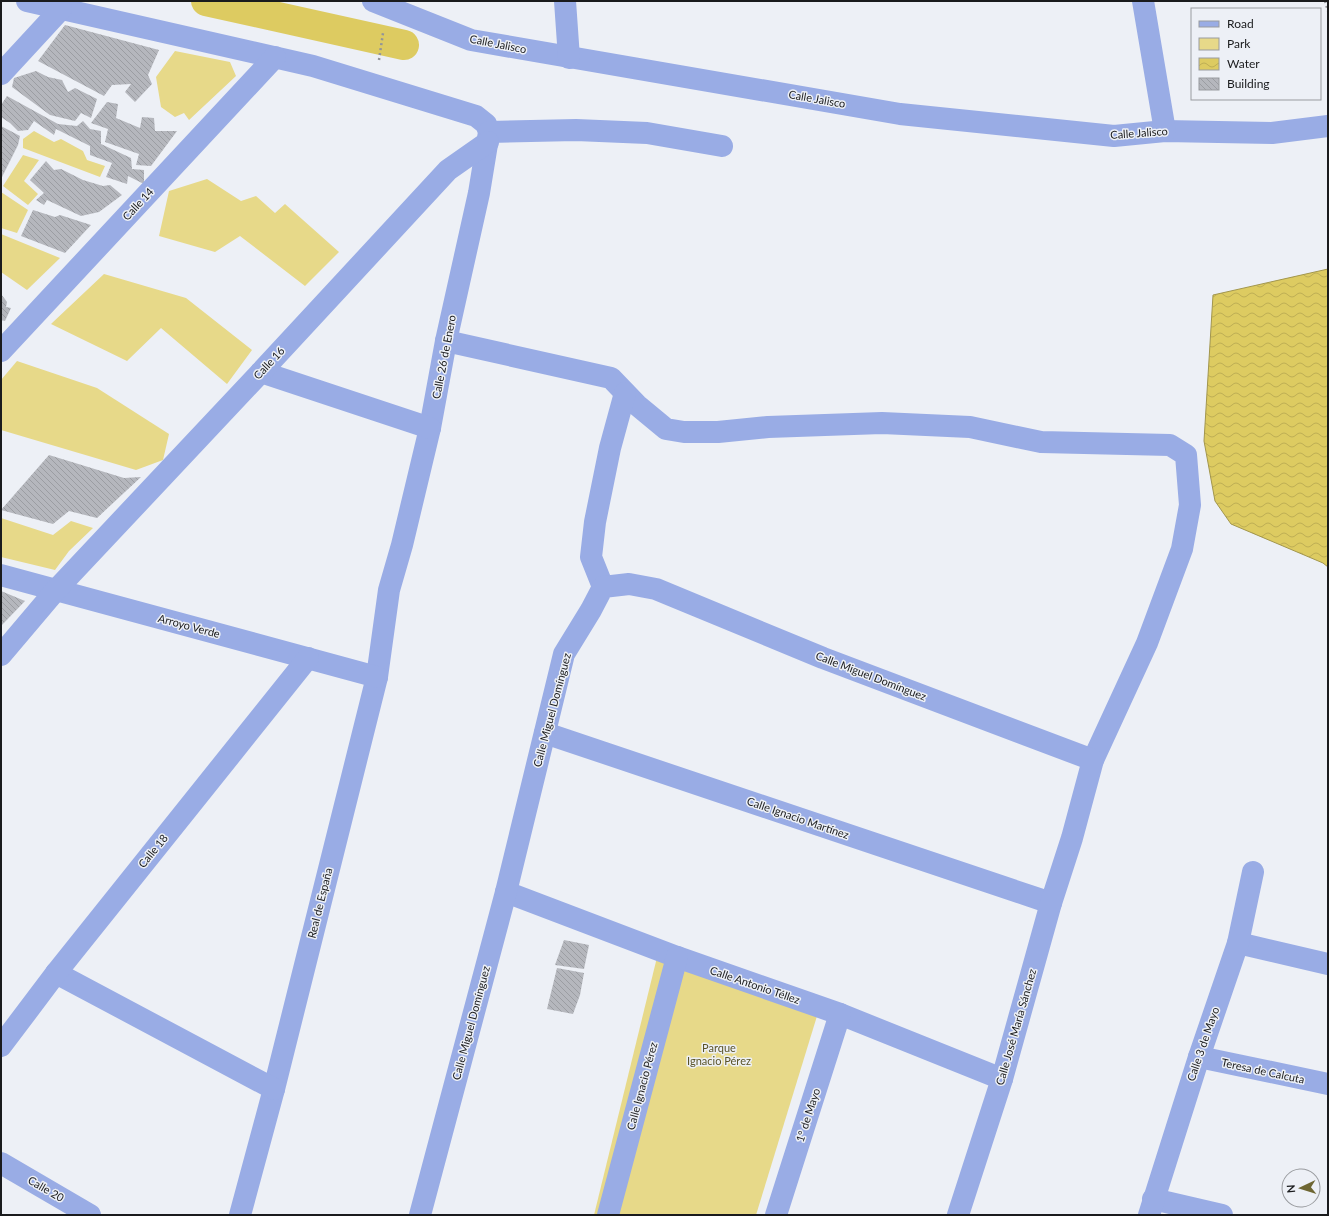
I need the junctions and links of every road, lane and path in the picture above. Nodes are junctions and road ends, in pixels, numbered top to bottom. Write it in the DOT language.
graph roads {
  1 [pos="27,1"];
  2 [pos="373,1"];
  3 [pos="565,1"];
  4 [pos="1143,1"];
  5 [pos="1325,1"];
  6 [pos="61,9"];
  7 [pos="1328,11"];
  8 [pos="382,35"];
  9 [pos="380,54"];
  10 [pos="275,58"];
  11 [pos="569,58"];
  12 [pos="1,74"];
  13 [pos="1328,126"];
  14 [pos="1165,131"];
  15 [pos="488,133"];
  16 [pos="722,146"];
  17 [pos="446,341"];
  18 [pos="1,351"];
  19 [pos="261,372"];
  20 [pos="625,393"];
  21 [pos="430,428"];
  22 [pos="1,575"];
  23 [pos="603,587"];
  24 [pos="56,590"];
  25 [pos="389,590"];
  26 [pos="1,655"];
  27 [pos="308,658"];
  28 [pos="377,677"];
  29 [pos="545,733"];
  30 [pos="1093,760"];
  31 [pos="1253,872"];
  32 [pos="506,892"];
  33 [pos="1051,903"];
  34 [pos="1238,943"];
  35 [pos="677,957"];
  36 [pos="1328,964"];
  37 [pos="56,973"];
  38 [pos="840,1014"];
  39 [pos="1,1046"];
  40 [pos="1198,1057"];
  41 [pos="1002,1079"];
  42 [pos="1328,1084"];
  43 [pos="274,1089"];
  44 [pos="1,1163"];
  45 [pos="1151,1207"];
  46 [pos="90,1215"];
  47 [pos="240,1215"];
  48 [pos="420,1215"];
  49 [pos="608,1215"];
  50 [pos="776,1215"];
  51 [pos="958,1215"];
  52 [pos="1222,1215"];
  1 -- 6 [label="street"];
  2 -- 11 [label="street, Calle Jalisco"];
  3 -- 11 [label="street"];
  4 -- 14 [label="street"];
  5 -- 7 [label="path"];
  6 -- 10 [label="street"];
  6 -- 12 [label="street"];
  8 -- 9 [label="path"];
  10 -- 15 [label="street"];
  10 -- 18 [label="street, Calle 14"];
  11 -- 14 [label="street, Calle Jalisco"];
  13 -- 14 [label="street, Calle Jalisco"];
  15 -- 16 [label="street"];
  15 -- 17 [label="street, Calle 26 de Enero"];
  15 -- 19 [label="street, Calle 16"];
  17 -- 20 [label="street"];
  17 -- 21 [label="street, Calle 26 de Enero"];
  19 -- 21 [label="street"];
  19 -- 24 [label="street, Calle 16"];
  20 -- 23 [label="street"];
  20 -- 30 [label="street"];
  21 -- 25 [label="street, Calle 26 de Enero"];
  22 -- 24 [label="street, Arroyo Verde"];
  23 -- 29 [label="street, Calle Miguel Domínguez"];
  23 -- 30 [label="street, Calle Miguel Domínguez"];
  24 -- 26 [label="street, Calle 16"];
  24 -- 27 [label="street, Arroyo Verde"];
  25 -- 28 [label="street, Real de España"];
  27 -- 28 [label="street, Arroyo Verde"];
  27 -- 37 [label="street, Calle 18"];
  28 -- 43 [label="street, Real de España"];
  29 -- 32 [label="street, Calle Miguel Domínguez"];
  29 -- 33 [label="street, Calle Ignacio Martínez"];
  30 -- 33 [label="street, Calle José María Sánchez"];
  31 -- 34 [label="street, Calle 3 de Mayo"];
  32 -- 35 [label="street, Calle Antonio Téllez"];
  32 -- 48 [label="street, Calle Miguel Domínguez"];
  33 -- 41 [label="street, Calle José María Sánchez"];
  34 -- 36 [label="street"];
  34 -- 40 [label="street, Calle 3 de Mayo"];
  35 -- 38 [label="street, Calle Antonio Téllez"];
  35 -- 49 [label="street, Calle Ignacio Pérez"];
  37 -- 39 [label="street, Calle 18"];
  37 -- 43 [label="street"];
  38 -- 41 [label="street, Calle Antonio Téllez"];
  38 -- 50 [label="street, 1° de Mayo"];
  40 -- 42 [label="street, Teresa de Calcuta"];
  40 -- 45 [label="street, Calle 3 de Mayo"];
  41 -- 51 [label="street, Calle José María Sánchez"];
  43 -- 47 [label="street, Real de España"];
  44 -- 46 [label="street, Calle 20"];
  45 -- 52 [label="street"];
}
